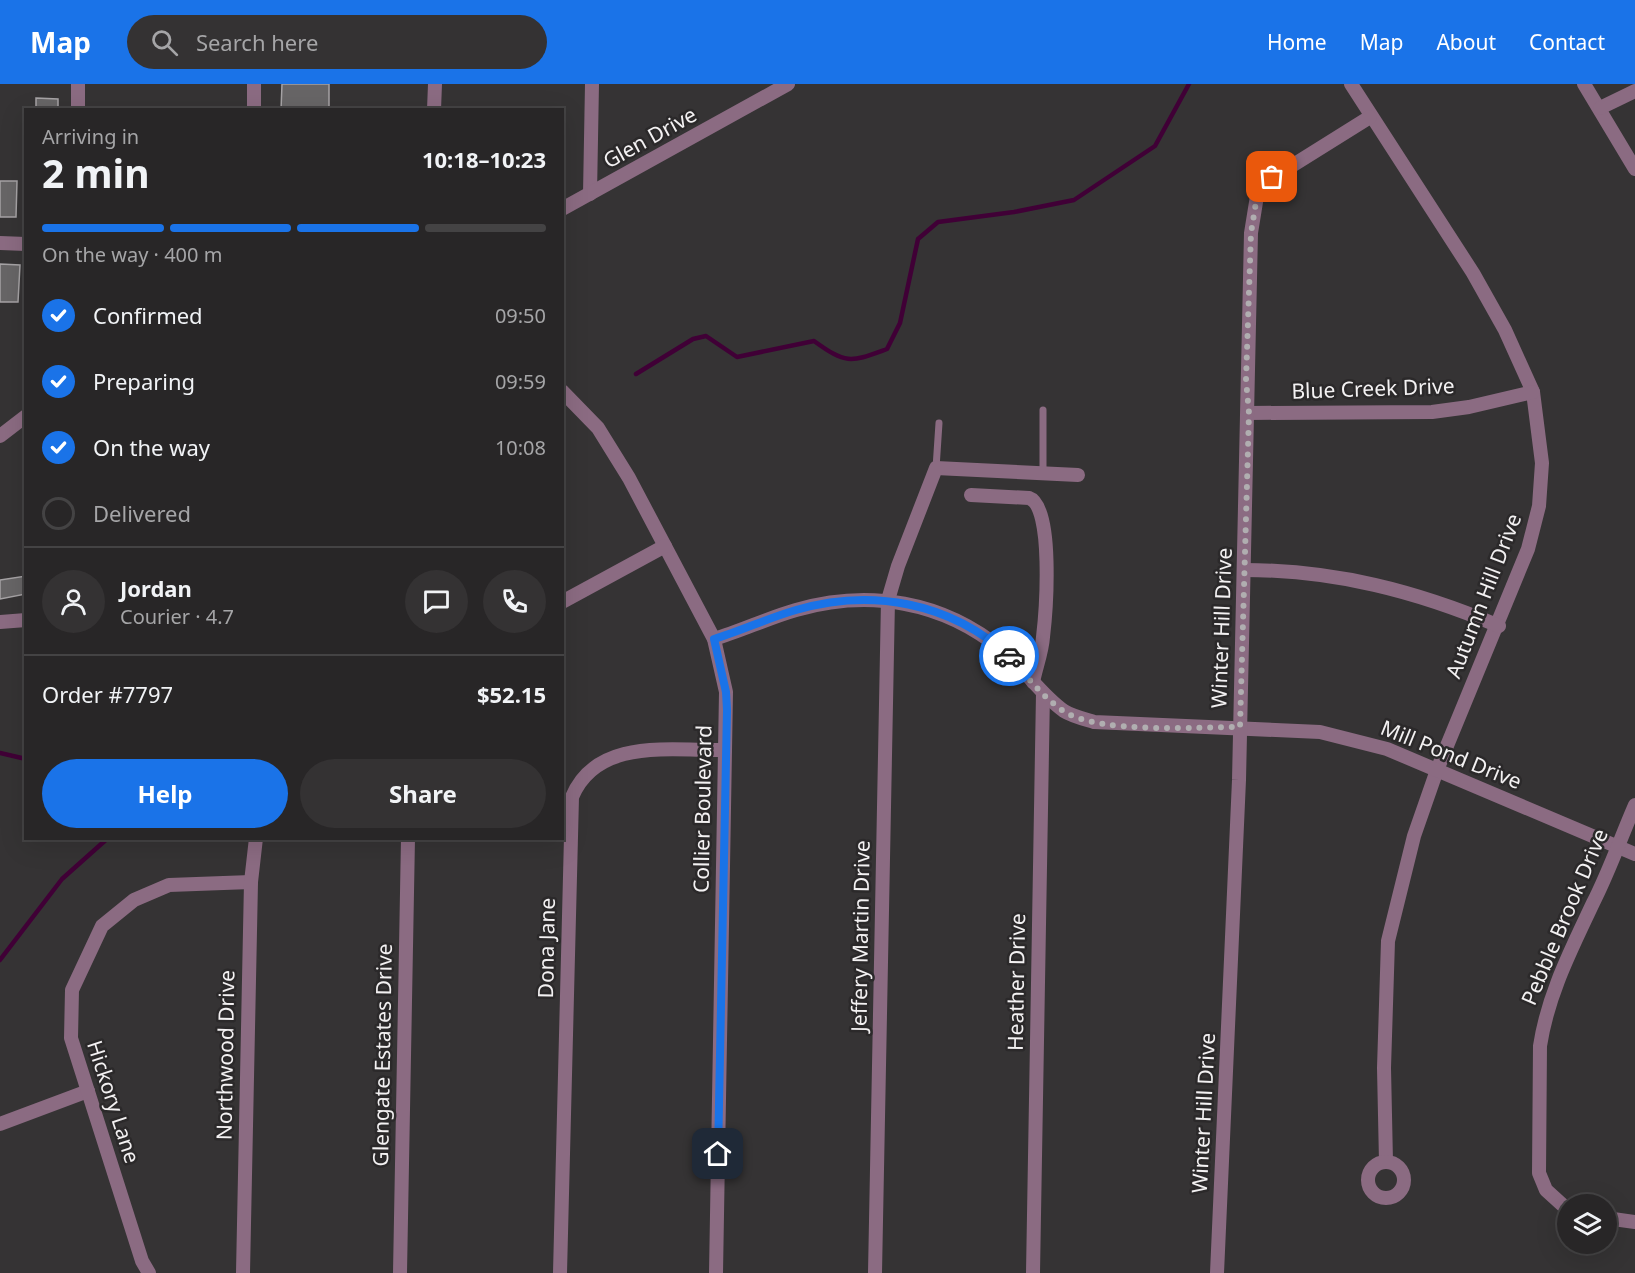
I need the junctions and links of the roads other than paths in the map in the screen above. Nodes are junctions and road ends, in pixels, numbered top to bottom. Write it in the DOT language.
graph roads {
  1 [pos="78,84"];
  2 [pos="254,84"];
  3 [pos="435,84"];
  4 [pos="592,84"];
  5 [pos="788,84"];
  6 [pos="1351,84"];
  7 [pos="1584,84"];
  8 [pos="1635,91"];
  9 [pos="78,108"];
  10 [pos="254,108"];
  11 [pos="434,108"];
  12 [pos="1600,108"];
  13 [pos="1370,117"];
  14 [pos="1635,169"];
  15 [pos="590,194"];
  16 [pos="564,208"];
  17 [pos="0,243"];
  18 [pos="24,244"];
  19 [pos="1533,392"];
  20 [pos="564,393"];
  21 [pos="1043,410"];
  22 [pos="1249,413"];
  23 [pos="24,418"];
  24 [pos="939,423"];
  25 [pos="0,436"];
  26 [pos="936,468"];
  27 [pos="1043,473"];
  28 [pos="1078,475"];
  29 [pos="971,495"];
  30 [pos="665,546"];
  31 [pos="1244,570"];
  32 [pos="888,600"];
  33 [pos="564,601"];
  34 [pos="24,620"];
  35 [pos="0,621"];
  36 [pos="1499,626"];
  37 [pos="714,639"];
  38 [pos="1033,682"];
  39 [pos="1043,693"];
  40 [pos="1240,727"];
  41 [pos="725,750"];
  42 [pos="1437,770"];
  43 [pos="1635,805"];
  44 [pos="256,840"];
  45 [pos="408,840"];
  46 [pos="1617,847"];
  47 [pos="1635,854"];
  48 [pos="251,882"];
  49 [pos="88,1091"];
  50 [pos="0,1124"];
  51 [pos="1386,1162"];
  52 [pos="1557,1200"];
  53 [pos="1617,1220"];
  54 [pos="1635,1222"];
  55 [pos="149,1273"];
  56 [pos="243,1273"];
  57 [pos="400,1273"];
  58 [pos="560,1273"];
  59 [pos="716,1273"];
  60 [pos="875,1273"];
  61 [pos="1033,1273"];
  62 [pos="1217,1273"];
  1 -- 9 [label="street"];
  2 -- 10 [label="street"];
  3 -- 11 [label="street"];
  4 -- 15 [label="street"];
  5 -- 15 [label="street, Glen Drive"];
  6 -- 13 [label="street, Autumn Hill Drive"];
  7 -- 12 [label="street"];
  8 -- 12 [label="street"];
  12 -- 14 [label="street"];
  13 -- 19 [label="street, Autumn Hill Drive"];
  13 -- 22 [label="street, Winter Hill Drive"];
  15 -- 16 [label="street, Glen Drive"];
  17 -- 18 [label="street"];
  19 -- 22 [label="street, Blue Creek Drive"];
  19 -- 36 [label="street, Autumn Hill Drive"];
  20 -- 30 [label="street, Collier Boulevard"];
  21 -- 27 [label="lane"];
  22 -- 31 [label="street, Winter Hill Drive"];
  23 -- 25 [label="street"];
  24 -- 26 [label="lane"];
  26 -- 27 [label="street"];
  26 -- 32 [label="street, Jeffery Martin Drive"];
  27 -- 28 [label="street"];
  29 -- 38 [label="street"];
  30 -- 33 [label="street"];
  30 -- 37 [label="street, Collier Boulevard"];
  31 -- 36 [label="street"];
  31 -- 40 [label="street, Winter Hill Drive"];
  32 -- 37 [label="street, Mill Pond Drive"];
  32 -- 38 [label="street, Mill Pond Drive"];
  32 -- 60 [label="street, Jeffery Martin Drive"];
  34 -- 35 [label="street"];
  36 -- 42 [label="street, Autumn Hill Drive"];
  37 -- 41 [label="street, Collier Boulevard"];
  38 -- 39 [label="street, Mill Pond Drive"];
  39 -- 40 [label="street, Mill Pond Drive"];
  39 -- 61 [label="street, Heather Drive"];
  40 -- 42 [label="street, Mill Pond Drive"];
  40 -- 62 [label="street, Winter Hill Drive"];
  41 -- 58 [label="street, Dona Jane"];
  41 -- 59 [label="street, Collier Boulevard"];
  42 -- 46 [label="street, Mill Pond Drive"];
  42 -- 51 [label="street, Autumn Hill Drive"];
  43 -- 46 [label="street, Pebble Brook Drive"];
  44 -- 48 [label="street, Northwood Drive"];
  45 -- 57 [label="street, Glengate Estates Drive"];
  46 -- 47 [label="street, Mill Pond Drive"];
  46 -- 52 [label="street, Pebble Brook Drive"];
  48 -- 49 [label="street, Hickory Lane"];
  48 -- 56 [label="street, Northwood Drive"];
  49 -- 50 [label="street"];
  49 -- 55 [label="street, Hickory Lane"];
  53 -- 54 [label="street"];
}
